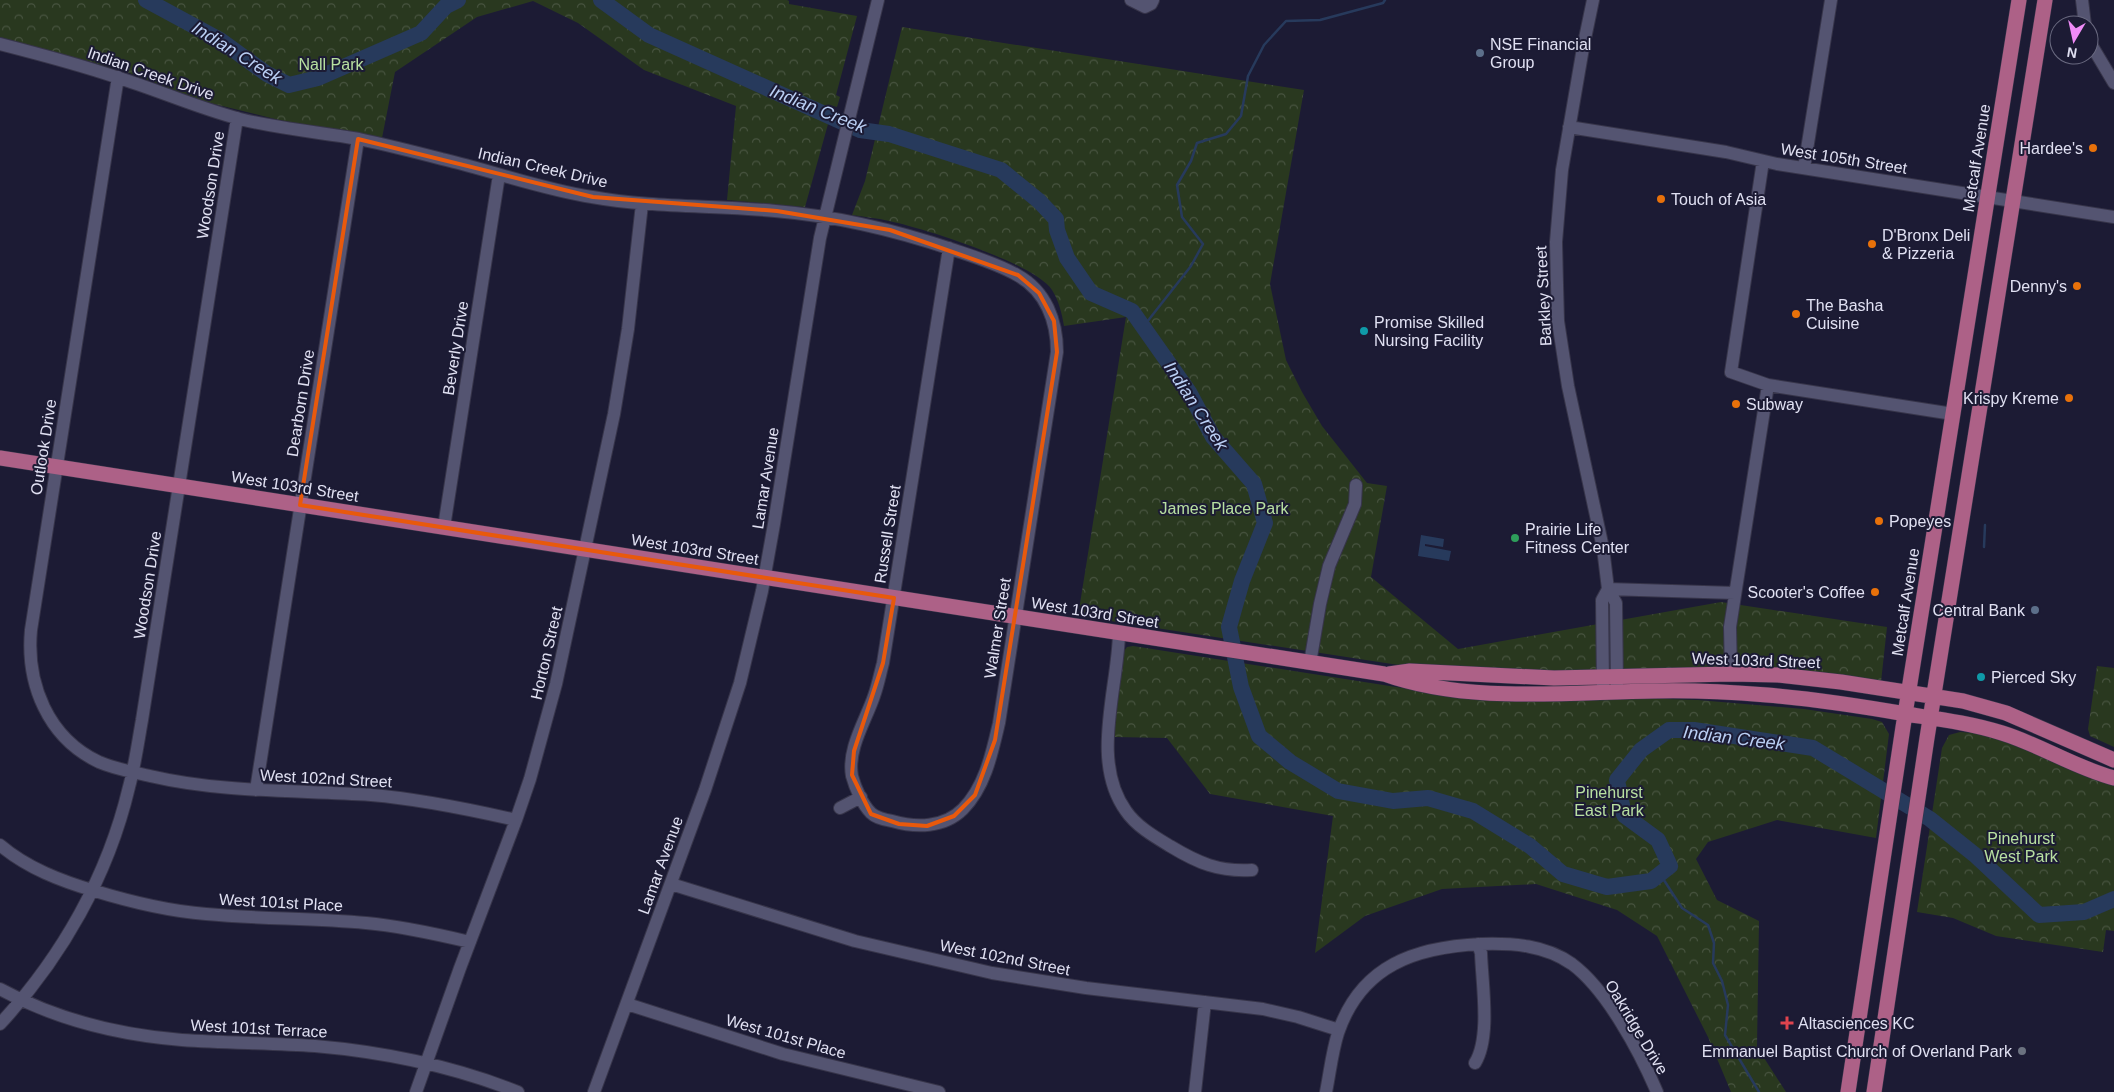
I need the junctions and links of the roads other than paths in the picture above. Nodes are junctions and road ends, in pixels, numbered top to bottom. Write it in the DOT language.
graph roads {
  1 [pos="878,0"];
  2 [pos="1131,0"];
  3 [pos="1153,0"];
  4 [pos="1593,0"];
  5 [pos="1831,0"];
  6 [pos="2019,0"];
  7 [pos="2045,0"];
  8 [pos="2082,0"];
  9 [pos="2084,15"];
  10 [pos="0,44"];
  11 [pos="2099,58"];
  12 [pos="118,77"];
  13 [pos="2114,83"];
  14 [pos="237,118"];
  15 [pos="1569,127"];
  16 [pos="358,139"];
  17 [pos="1764,161"];
  18 [pos="1804,168"];
  19 [pos="499,175"];
  20 [pos="1987,197"];
  21 [pos="2012,202"];
  22 [pos="642,204"];
  23 [pos="825,217"];
  24 [pos="2114,217"];
  25 [pos="949,248"];
  26 [pos="1055,328"];
  27 [pos="1768,385"];
  28 [pos="1953,414"];
  29 [pos="0,458"];
  30 [pos="57,467"];
  31 [pos="1356,485"];
  32 [pos="179,486"];
  33 [pos="300,505"];
  34 [pos="444,527"];
  35 [pos="585,550"];
  36 [pos="764,578"];
  37 [pos="1608,589"];
  38 [pos="1735,592"];
  39 [pos="894,598"];
  40 [pos="1016,617"];
  41 [pos="1119,633"];
  42 [pos="1310,663"];
  43 [pos="1384,674"];
  44 [pos="1731,674"];
  45 [pos="1610,677"];
  46 [pos="1611,692"];
  47 [pos="1909,693"];
  48 [pos="1934,696"];
  49 [pos="1906,714"];
  50 [pos="1931,718"];
  51 [pos="2114,760"];
  52 [pos="132,772"];
  53 [pos="2114,778"];
  54 [pos="256,790"];
  55 [pos="861,797"];
  56 [pos="840,808"];
  57 [pos="516,820"];
  58 [pos="0,845"];
  59 [pos="1252,870"];
  60 [pos="671,884"];
  61 [pos="92,890"];
  62 [pos="470,942"];
  63 [pos="1478,944"];
  64 [pos="0,989"];
  65 [pos="22,999"];
  66 [pos="1206,1002"];
  67 [pos="626,1004"];
  68 [pos="0,1024"];
  69 [pos="1339,1030"];
  70 [pos="425,1063"];
  71 [pos="1475,1063"];
  72 [pos="416,1092"];
  73 [pos="518,1092"];
  74 [pos="594,1092"];
  75 [pos="939,1092"];
  76 [pos="1195,1092"];
  77 [pos="1326,1092"];
  78 [pos="1658,1092"];
  79 [pos="1848,1092"];
  80 [pos="1874,1092"];
  1 -- 23 [label="street, Lamar Avenue"];
  2 -- 3 [label="street"];
  4 -- 15 [label="street, Barkley Street"];
  5 -- 18 [label="street"];
  6 -- 20 [label="main road, Metcalf Avenue"];
  7 -- 21 [label="main road"];
  8 -- 9 [label="street"];
  10 -- 12 [label="street, Indian Creek Drive"];
  11 -- 13 [label="street"];
  12 -- 14 [label="street, Indian Creek Drive"];
  12 -- 30 [label="street, Outlook Drive"];
  14 -- 16 [label="street, Indian Creek Drive"];
  14 -- 32 [label="street, Woodson Drive"];
  15 -- 17 [label="street, West 105th Street"];
  15 -- 37 [label="street, Barkley Street"];
  16 -- 19 [label="street, Indian Creek Drive"];
  16 -- 33 [label="street, Dearborn Drive"];
  17 -- 18 [label="street, West 105th Street"];
  17 -- 27 [label="street"];
  18 -- 20 [label="street, West 105th Street"];
  19 -- 22 [label="street, Indian Creek Drive"];
  19 -- 34 [label="street, Beverly Drive"];
  20 -- 21 [label="street, West 105th Street"];
  20 -- 28 [label="main road, Metcalf Avenue"];
  21 -- 24 [label="street, West 105th Street"];
  21 -- 48 [label="main road"];
  22 -- 23 [label="street, Indian Creek Drive"];
  22 -- 35 [label="street, Horton Street"];
  23 -- 25 [label="street, Indian Creek Drive"];
  23 -- 36 [label="street, Lamar Avenue"];
  25 -- 26 [label="street, Indian Creek Drive"];
  25 -- 39 [label="street, Russell Street"];
  26 -- 40 [label="street, Walmer Street"];
  27 -- 28 [label="street"];
  27 -- 38 [label="street"];
  28 -- 47 [label="main road, Metcalf Avenue"];
  29 -- 30 [label="main road, West 103rd Street"];
  30 -- 32 [label="main road, West 103rd Street"];
  30 -- 52 [label="street, Outlook Drive"];
  31 -- 42 [label="street"];
  32 -- 33 [label="main road, West 103rd Street"];
  32 -- 52 [label="street, Woodson Drive"];
  33 -- 34 [label="main road, West 103rd Street"];
  33 -- 54 [label="street, Dearborn Drive"];
  34 -- 35 [label="main road, West 103rd Street"];
  35 -- 36 [label="main road, West 103rd Street"];
  35 -- 57 [label="street, Horton Street"];
  36 -- 39 [label="main road, West 103rd Street"];
  36 -- 60 [label="street, Lamar Avenue"];
  37 -- 38 [label="street"];
  37 -- 45 [label="street, Barkley Street"];
  38 -- 44 [label="street"];
  39 -- 40 [label="main road, West 103rd Street"];
  39 -- 55 [label="street, Russell Street"];
  40 -- 41 [label="main road, West 103rd Street"];
  40 -- 55 [label="street, Walmer Street"];
  41 -- 42 [label="main road, West 103rd Street"];
  41 -- 59 [label="street"];
  42 -- 43 [label="main road, West 103rd Street"];
  43 -- 45 [label="main road, West 103rd Street"];
  43 -- 46 [label="main road, West 103rd Street"];
  44 -- 45 [label="main road, West 103rd Street"];
  44 -- 47 [label="main road, West 103rd Street"];
  45 -- 46 [label="street, Barkley Street"];
  46 -- 49 [label="main road, West 103rd Street"];
  47 -- 48 [label="main road, West 103rd Street"];
  47 -- 49 [label="main road, Metcalf Avenue"];
  48 -- 50 [label="main road"];
  48 -- 51 [label="main road, West 103rd Street"];
  49 -- 50 [label="main road, West 103rd Street"];
  49 -- 79 [label="main road, Metcalf Avenue"];
  50 -- 53 [label="main road, West 103rd Street"];
  50 -- 80 [label="main road"];
  52 -- 54 [label="street, West 102nd Street"];
  52 -- 61 [label="street, Woodson Drive"];
  54 -- 57 [label="street, West 102nd Street"];
  55 -- 56 [label="street"];
  57 -- 62 [label="street, Horton Street"];
  58 -- 61 [label="street, West 101st Place"];
  60 -- 66 [label="street, West 102nd Street"];
  60 -- 67 [label="street, Lamar Avenue"];
  61 -- 62 [label="street, West 101st Place"];
  61 -- 65 [label="street, Woodson Drive"];
  62 -- 70 [label="street, Horton Street"];
  63 -- 69 [label="street, Oakridge Drive"];
  63 -- 71 [label="street"];
  63 -- 78 [label="street, Oakridge Drive"];
  64 -- 65 [label="street, West 101st Terrace"];
  65 -- 68 [label="street, Woodson Drive"];
  65 -- 70 [label="street, West 101st Terrace"];
  66 -- 69 [label="street, West 102nd Street"];
  66 -- 76 [label="street"];
  67 -- 74 [label="street, Lamar Avenue"];
  67 -- 75 [label="street, West 101st Place"];
  69 -- 77 [label="street, Oakridge Drive"];
  70 -- 72 [label="street, Horton Street"];
  70 -- 73 [label="street, West 101st Terrace"];
}
